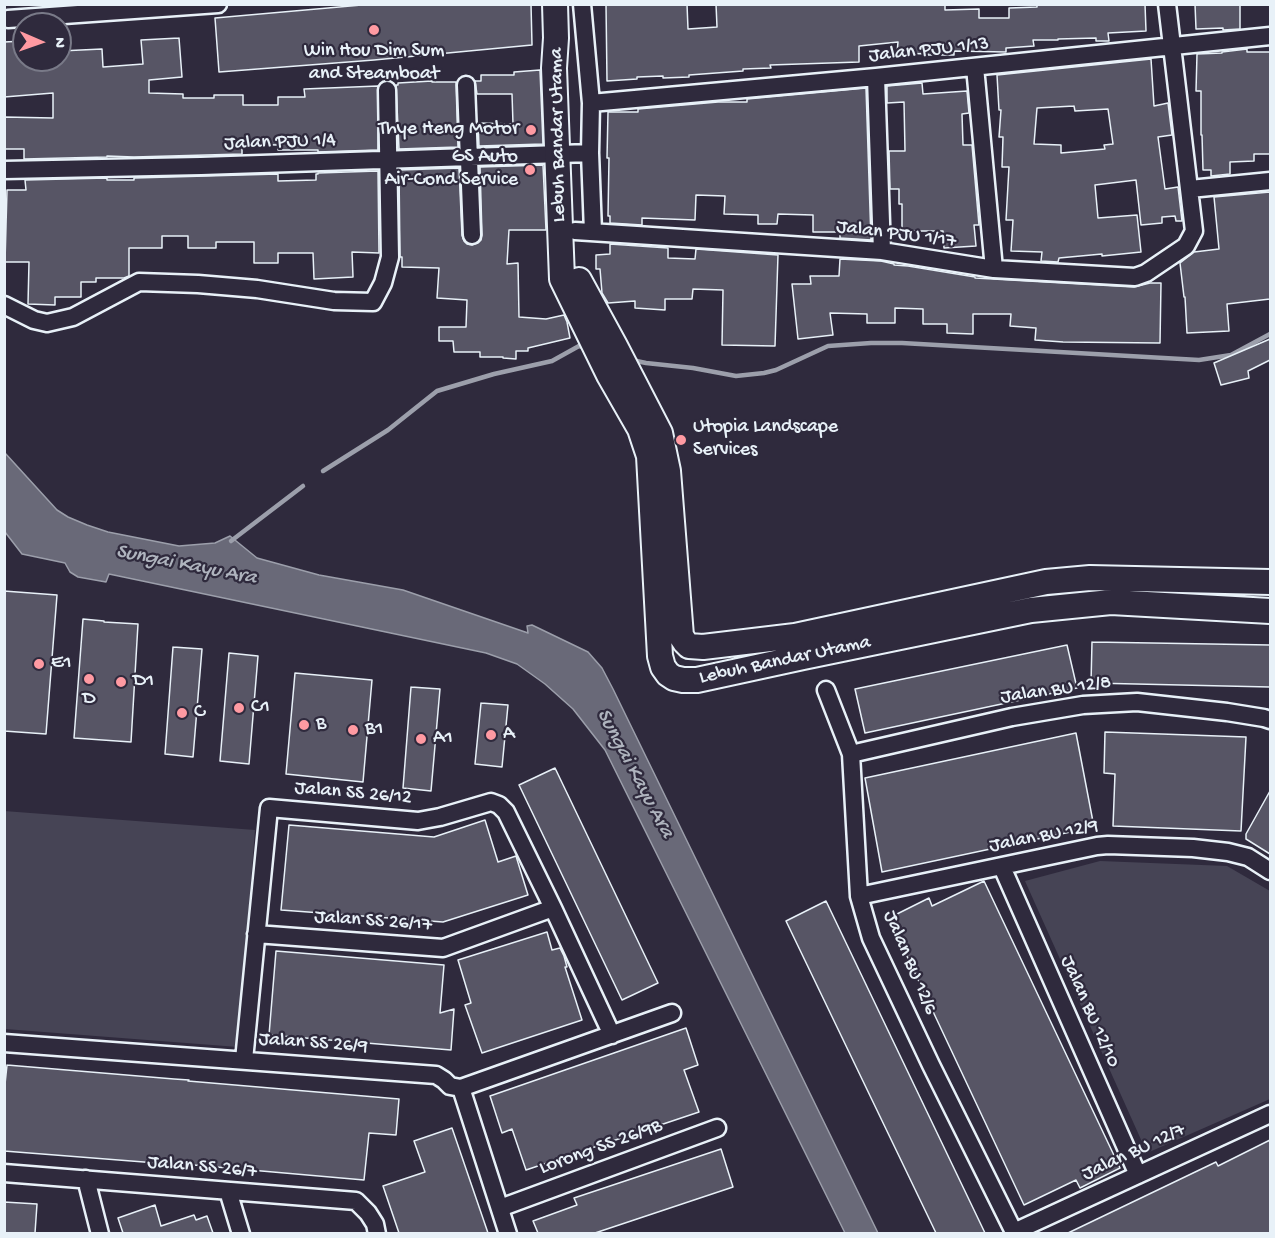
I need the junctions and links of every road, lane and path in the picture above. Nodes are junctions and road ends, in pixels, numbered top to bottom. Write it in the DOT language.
graph roads {
  1 [pos="218,4"];
  2 [pos="555,4"];
  3 [pos="582,4"];
  4 [pos="1167,4"];
  5 [pos="89,9"];
  6 [pos="8,20"];
  7 [pos="1270,36"];
  8 [pos="1172,47"];
  9 [pos="975,67"];
  10 [pos="876,77"];
  11 [pos="466,85"];
  12 [pos="387,90"];
  13 [pos="591,103"];
  14 [pos="573,153"];
  15 [pos="470,158"];
  16 [pos="388,161"];
  17 [pos="4,170"];
  18 [pos="1270,181"];
  19 [pos="1190,189"];
  20 [pos="584,232"];
  21 [pos="472,236"];
  22 [pos="882,251"];
  23 [pos="994,269"];
  24 [pos="4,305"];
  25 [pos="584,306"];
  26 [pos="604,344"];
  27 [pos="662,515"];
  28 [pos="1270,582"];
  29 [pos="1270,611"];
  30 [pos="799,646"];
  31 [pos="826,690"];
  32 [pos="1270,720"];
  33 [pos="851,754"];
  34 [pos="1002,867"];
  35 [pos="1270,871"];
  36 [pos="859,896"];
  37 [pos="553,908"];
  38 [pos="256,934"];
  39 [pos="672,1013"];
  40 [pos="612,1035"];
  41 [pos="4,1043"];
  42 [pos="243,1060"];
  43 [pos="460,1088"];
  44 [pos="1270,1114"];
  45 [pos="717,1128"];
  46 [pos="4,1173"];
  47 [pos="1138,1175"];
  48 [pos="86,1179"];
  49 [pos="228,1191"];
  50 [pos="500,1208"];
  51 [pos="1015,1232"];
  52 [pos="100,1233"];
  53 [pos="241,1233"];
  54 [pos="377,1233"];
  55 [pos="508,1233"];
  1 -- 5 [label="street"];
  2 -- 14 [label="main road, Lebuh Bandar Utama"];
  3 -- 13 [label="street"];
  4 -- 8 [label="street"];
  5 -- 6 [label="street"];
  7 -- 8 [label="street, Jalan PJU 1/13"];
  8 -- 9 [label="street, Jalan PJU 1/13"];
  8 -- 19 [label="street"];
  9 -- 10 [label="street, Jalan PJU 1/13"];
  9 -- 23 [label="street"];
  10 -- 13 [label="street, Jalan PJU 1/13"];
  10 -- 22 [label="street"];
  11 -- 15 [label="street"];
  12 -- 16 [label="street"];
  13 -- 14 [label="street"];
  14 -- 15 [label="street, Jalan PJU 1/4"];
  14 -- 20 [label="main road, Lebuh Bandar Utama"];
  14 -- 25 [label="main road, Lebuh Bandar Utama"];
  15 -- 16 [label="street, Jalan PJU 1/4"];
  15 -- 21 [label="street"];
  16 -- 17 [label="street, Jalan PJU 1/4"];
  16 -- 24 [label="street"];
  18 -- 19 [label="street"];
  19 -- 23 [label="street, Jalan PJU 1/17"];
  20 -- 22 [label="street, Jalan PJU 1/17"];
  20 -- 25 [label="main road, Lebuh Bandar Utama"];
  22 -- 23 [label="street, Jalan PJU 1/17"];
  25 -- 26 [label="main road, Lebuh Bandar Utama"];
  26 -- 27 [label="main road, Lebuh Bandar Utama"];
  26 -- 27 [label="main road, Lebuh Bandar Utama"];
  27 -- 30 [label="main road, Lebuh Bandar Utama"];
  27 -- 30 [label="main road, Lebuh Bandar Utama"];
  28 -- 30 [label="main road, Lebuh Bandar Utama"];
  29 -- 30 [label="main road, Lebuh Bandar Utama"];
  31 -- 33 [label="street, Jalan BU 12/6"];
  32 -- 33 [label="street, Jalan BU 12/8"];
  33 -- 36 [label="street, Jalan BU 12/6"];
  34 -- 35 [label="street, Jalan BU 12/9"];
  34 -- 36 [label="street, Jalan BU 12/9"];
  34 -- 47 [label="street, Jalan BU 12/10"];
  36 -- 51 [label="street, Jalan BU 12/6"];
  37 -- 38 [label="street, Jalan SS 26/17"];
  37 -- 38 [label="street, Jalan SS 26/12"];
  37 -- 40 [label="street, Jalan SS 26/12"];
  38 -- 42 [label="street, Jalan SS 26/12"];
  39 -- 40 [label="street"];
  40 -- 43 [label="street"];
  41 -- 42 [label="street, Jalan SS 26/9"];
  42 -- 43 [label="street, Jalan SS 26/9"];
  43 -- 50 [label="street"];
  44 -- 47 [label="street, Jalan BU 12/7"];
  45 -- 50 [label="street, Lorong SS 26/9B"];
  46 -- 48 [label="street, Jalan SS 26/7"];
  47 -- 51 [label="street, Jalan BU 12/7"];
  48 -- 49 [label="street, Jalan SS 26/7"];
  48 -- 52 [label="street"];
  49 -- 53 [label="street"];
  49 -- 54 [label="street, Jalan SS 26/7"];
  50 -- 55 [label="street"];
}
